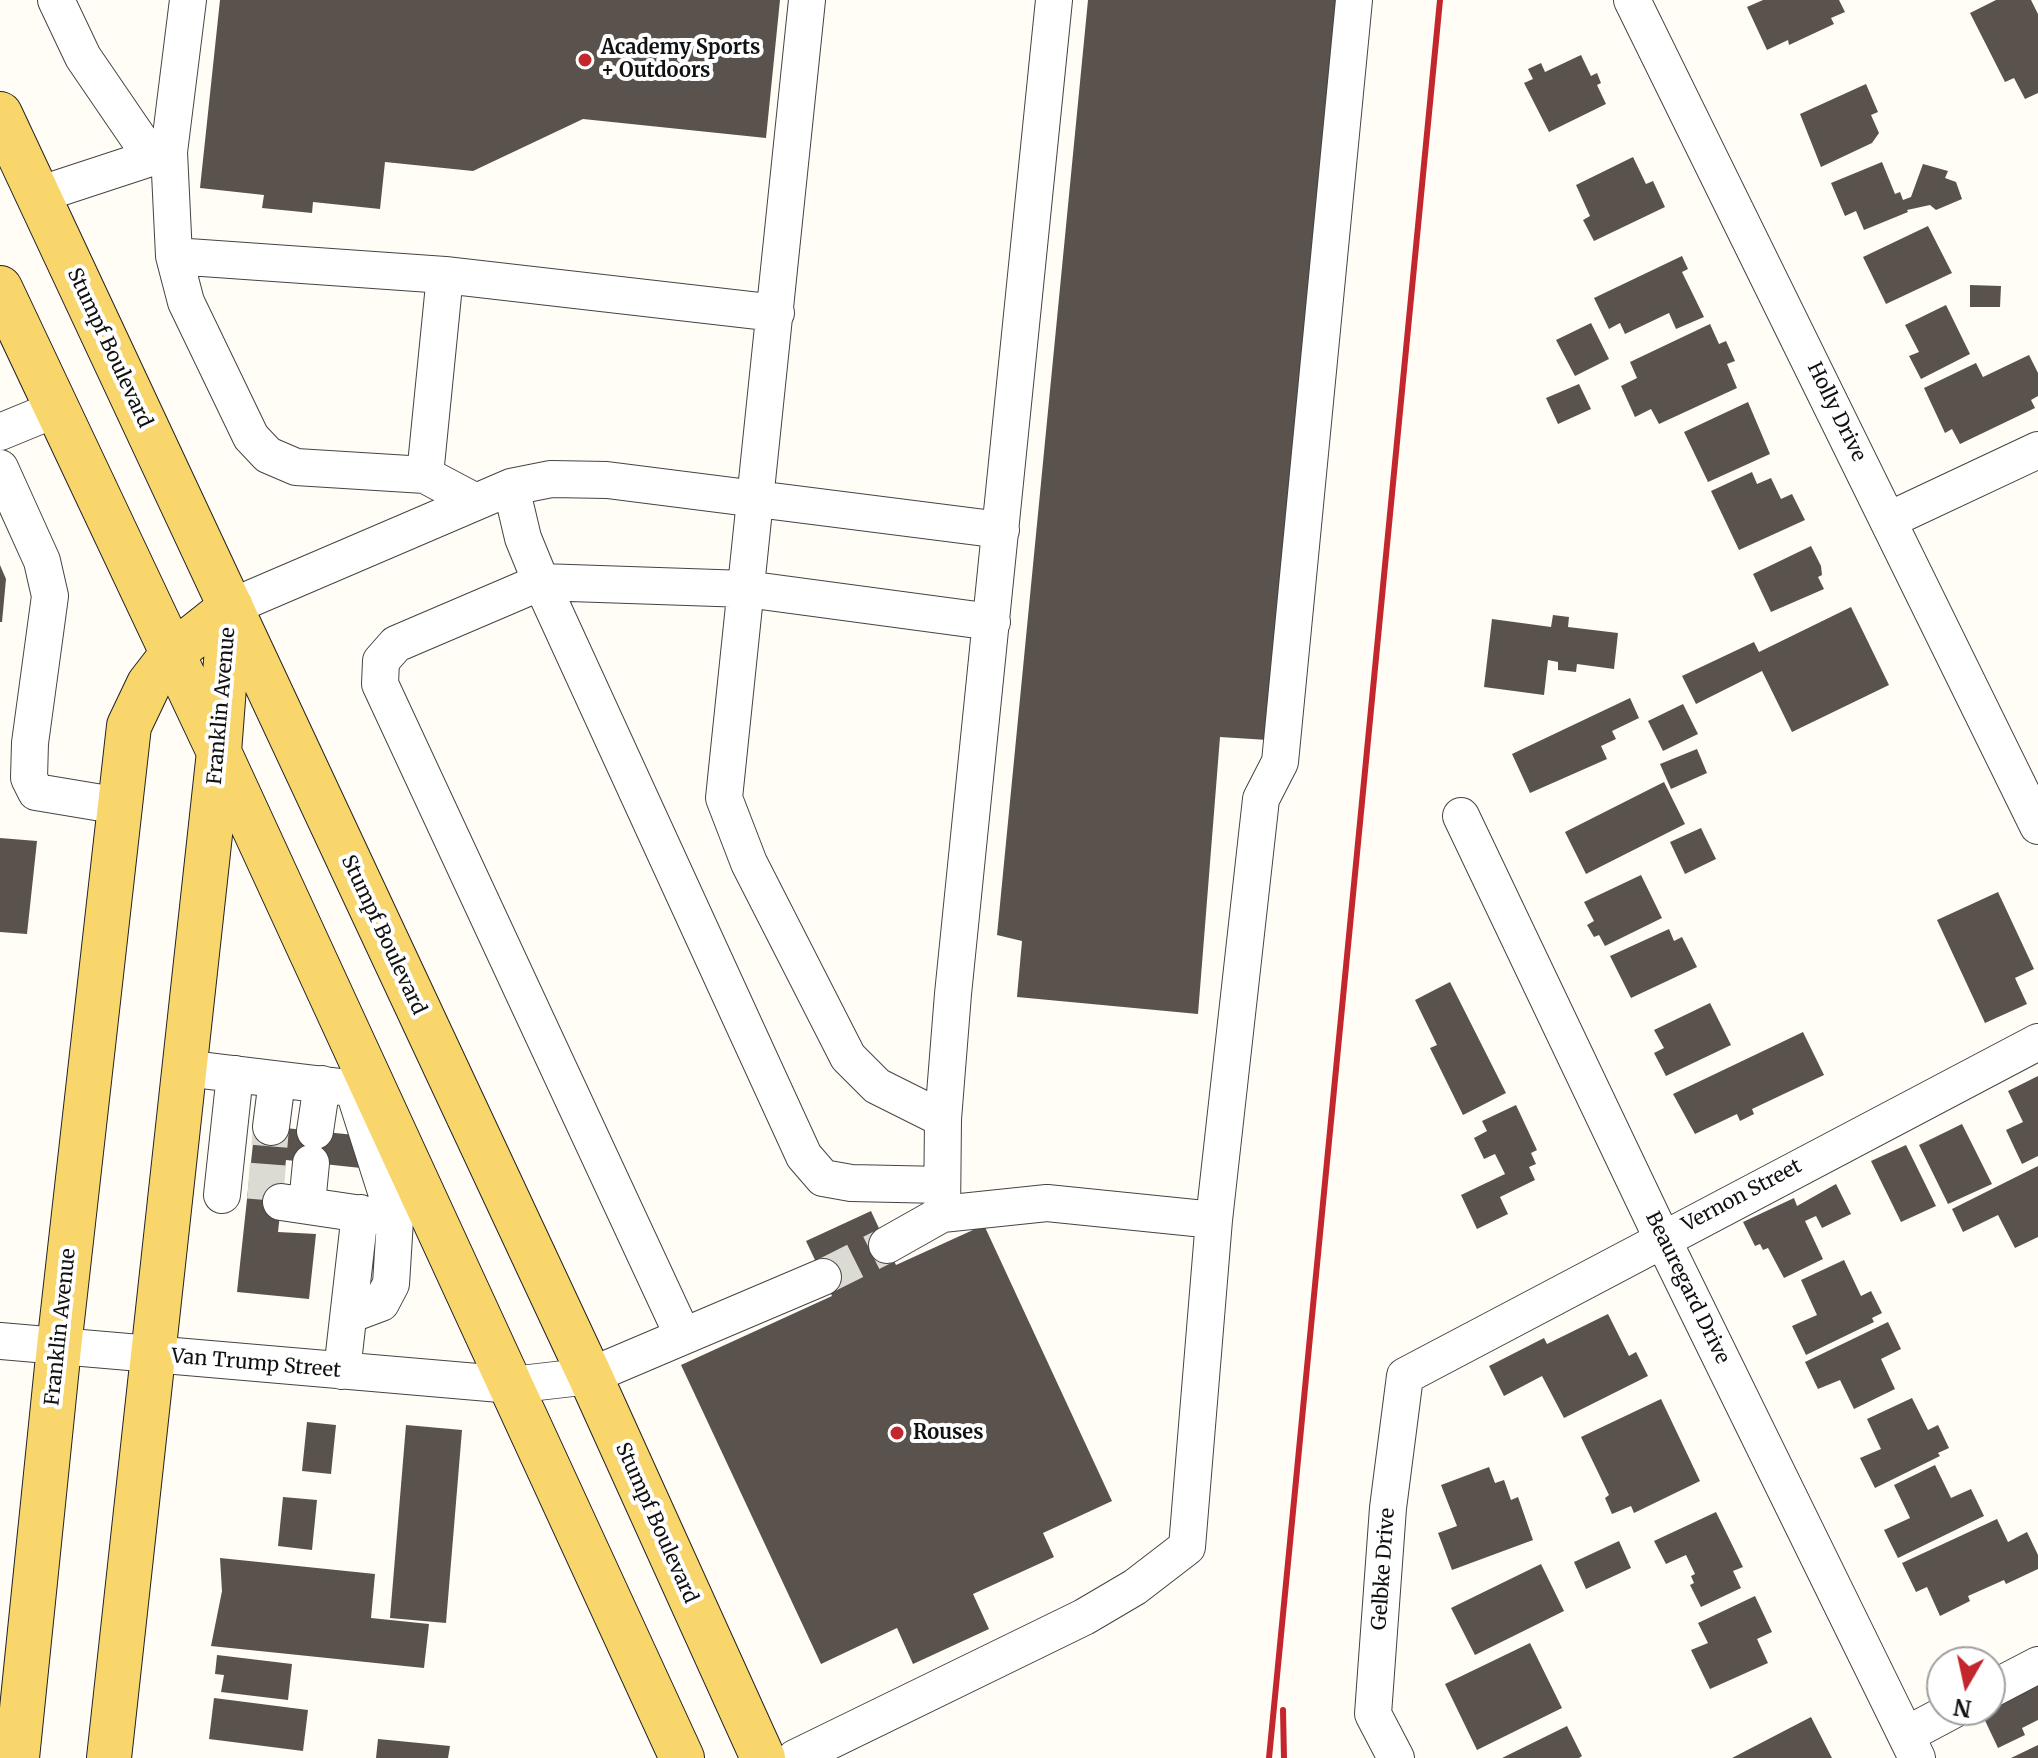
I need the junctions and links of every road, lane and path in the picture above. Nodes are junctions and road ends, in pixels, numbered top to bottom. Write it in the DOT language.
graph roads {
  1 [pos="56,0"];
  2 [pos="188,0"];
  3 [pos="807,0"];
  4 [pos="1054,0"];
  5 [pos="1354,0"];
  6 [pos="1632,0"];
  7 [pos="0,114"];
  8 [pos="161,155"];
  9 [pos="38,195"];
  10 [pos="174,256"];
  11 [pos="445,275"];
  12 [pos="0,288"];
  13 [pos="776,313"];
  14 [pos="56,409"];
  15 [pos="0,432"];
  16 [pos="2038,450"];
  17 [pos="0,468"];
  18 [pos="425,475"];
  19 [pos="511,487"];
  20 [pos="755,500"];
  21 [pos="476,502"];
  22 [pos="1889,520"];
  23 [pos="1001,530"];
  24 [pos="541,582"];
  25 [pos="746,589"];
  26 [pos="231,607"];
  27 [pos="992,622"];
  28 [pos="173,653"];
  29 [pos="219,752"];
  30 [pos="120,806"];
  31 [pos="1461,816"];
  32 [pos="2038,826"];
  33 [pos="2038,1042"];
  34 [pos="184,1068"];
  35 [pos="235,1074"];
  36 [pos="277,1080"];
  37 [pos="350,1088"];
  38 [pos="943,1119"];
  39 [pos="271,1127"];
  40 [pos="170,1189"];
  41 [pos="942,1200"];
  42 [pos="360,1213"];
  43 [pos="1214,1220"];
  44 [pos="416,1223"];
  45 [pos="1662,1238"];
  46 [pos="887,1245"];
  47 [pos="823,1277"];
  48 [pos="349,1315"];
  49 [pos="683,1336"];
  50 [pos="0,1341"];
  51 [pos="59,1347"];
  52 [pos="152,1355"];
  53 [pos="342,1371"];
  54 [pos="590,1376"];
  55 [pos="1405,1376"];
  56 [pos="512,1385"];
  57 [pos="2038,1665"];
  58 [pos="2006,1682"];
  59 [pos="1935,1726"];
  60 [pos="1912,1747"];
  61 [pos="17,1758"];
  62 [pos="109,1758"];
  63 [pos="682,1758"];
  64 [pos="763,1758"];
  65 [pos="795,1758"];
  66 [pos="1396,1758"];
  1 -- 8 [label="street"];
  2 -- 8 [label="street"];
  3 -- 13 [label="street"];
  4 -- 23 [label="street"];
  5 -- 43 [label="street"];
  6 -- 22 [label="street, Holly Drive"];
  7 -- 9 [label="main road, Stumpf Boulevard"];
  8 -- 9 [label="street"];
  8 -- 10 [label="street"];
  9 -- 26 [label="main road, Stumpf Boulevard"];
  10 -- 11 [label="street"];
  10 -- 18 [label="street"];
  11 -- 13 [label="street"];
  11 -- 18 [label="street"];
  12 -- 14 [label="main road"];
  13 -- 20 [label="street"];
  14 -- 15 [label="street"];
  14 -- 28 [label="main road"];
  16 -- 22 [label="street"];
  17 -- 30 [label="street"];
  18 -- 21 [label="street"];
  19 -- 20 [label="street"];
  19 -- 21 [label="street"];
  19 -- 24 [label="street"];
  20 -- 23 [label="street"];
  20 -- 25 [label="street"];
  21 -- 26 [label="street"];
  22 -- 32 [label="street, Holly Drive"];
  23 -- 27 [label="street"];
  24 -- 25 [label="street"];
  24 -- 41 [label="street"];
  24 -- 49 [label="street"];
  25 -- 27 [label="street"];
  25 -- 38 [label="street"];
  26 -- 28 [label="main road, Franklin Avenue"];
  26 -- 29 [label="main road, Franklin Avenue"];
  26 -- 54 [label="main road, Stumpf Boulevard"];
  27 -- 38 [label="street"];
  28 -- 29 [label="main road"];
  28 -- 30 [label="main road, Franklin Avenue"];
  29 -- 34 [label="main road, Franklin Avenue"];
  29 -- 37 [label="main road"];
  30 -- 51 [label="main road, Franklin Avenue"];
  31 -- 45 [label="street, Beauregard Drive"];
  33 -- 45 [label="street, Vernon Street"];
  34 -- 35 [label="street"];
  34 -- 40 [label="main road, Franklin Avenue"];
  35 -- 36 [label="street"];
  35 -- 40 [label="street"];
  36 -- 37 [label="street"];
  36 -- 39 [label="street"];
  37 -- 42 [label="street"];
  37 -- 44 [label="main road"];
  38 -- 41 [label="street"];
  40 -- 52 [label="main road, Franklin Avenue"];
  41 -- 43 [label="street"];
  41 -- 46 [label="street"];
  42 -- 44 [label="street"];
  42 -- 48 [label="street"];
  43 -- 65 [label="street"];
  44 -- 48 [label="street"];
  44 -- 56 [label="main road"];
  45 -- 55 [label="street, Vernon Street"];
  45 -- 60 [label="street, Beauregard Drive"];
  47 -- 49 [label="street, Van Trump Street"];
  48 -- 53 [label="street"];
  49 -- 54 [label="street, Van Trump Street"];
  50 -- 51 [label="street, Van Trump Street"];
  51 -- 52 [label="street, Van Trump Street"];
  51 -- 61 [label="main road, Franklin Avenue"];
  52 -- 53 [label="street, Van Trump Street"];
  52 -- 62 [label="main road, Franklin Avenue"];
  53 -- 56 [label="street, Van Trump Street"];
  54 -- 56 [label="street, Van Trump Street"];
  54 -- 64 [label="main road, Stumpf Boulevard"];
  55 -- 66 [label="street, Gelbke Drive"];
  56 -- 63 [label="main road"];
  57 -- 58 [label="street"];
  59 -- 60 [label="street"];
}
